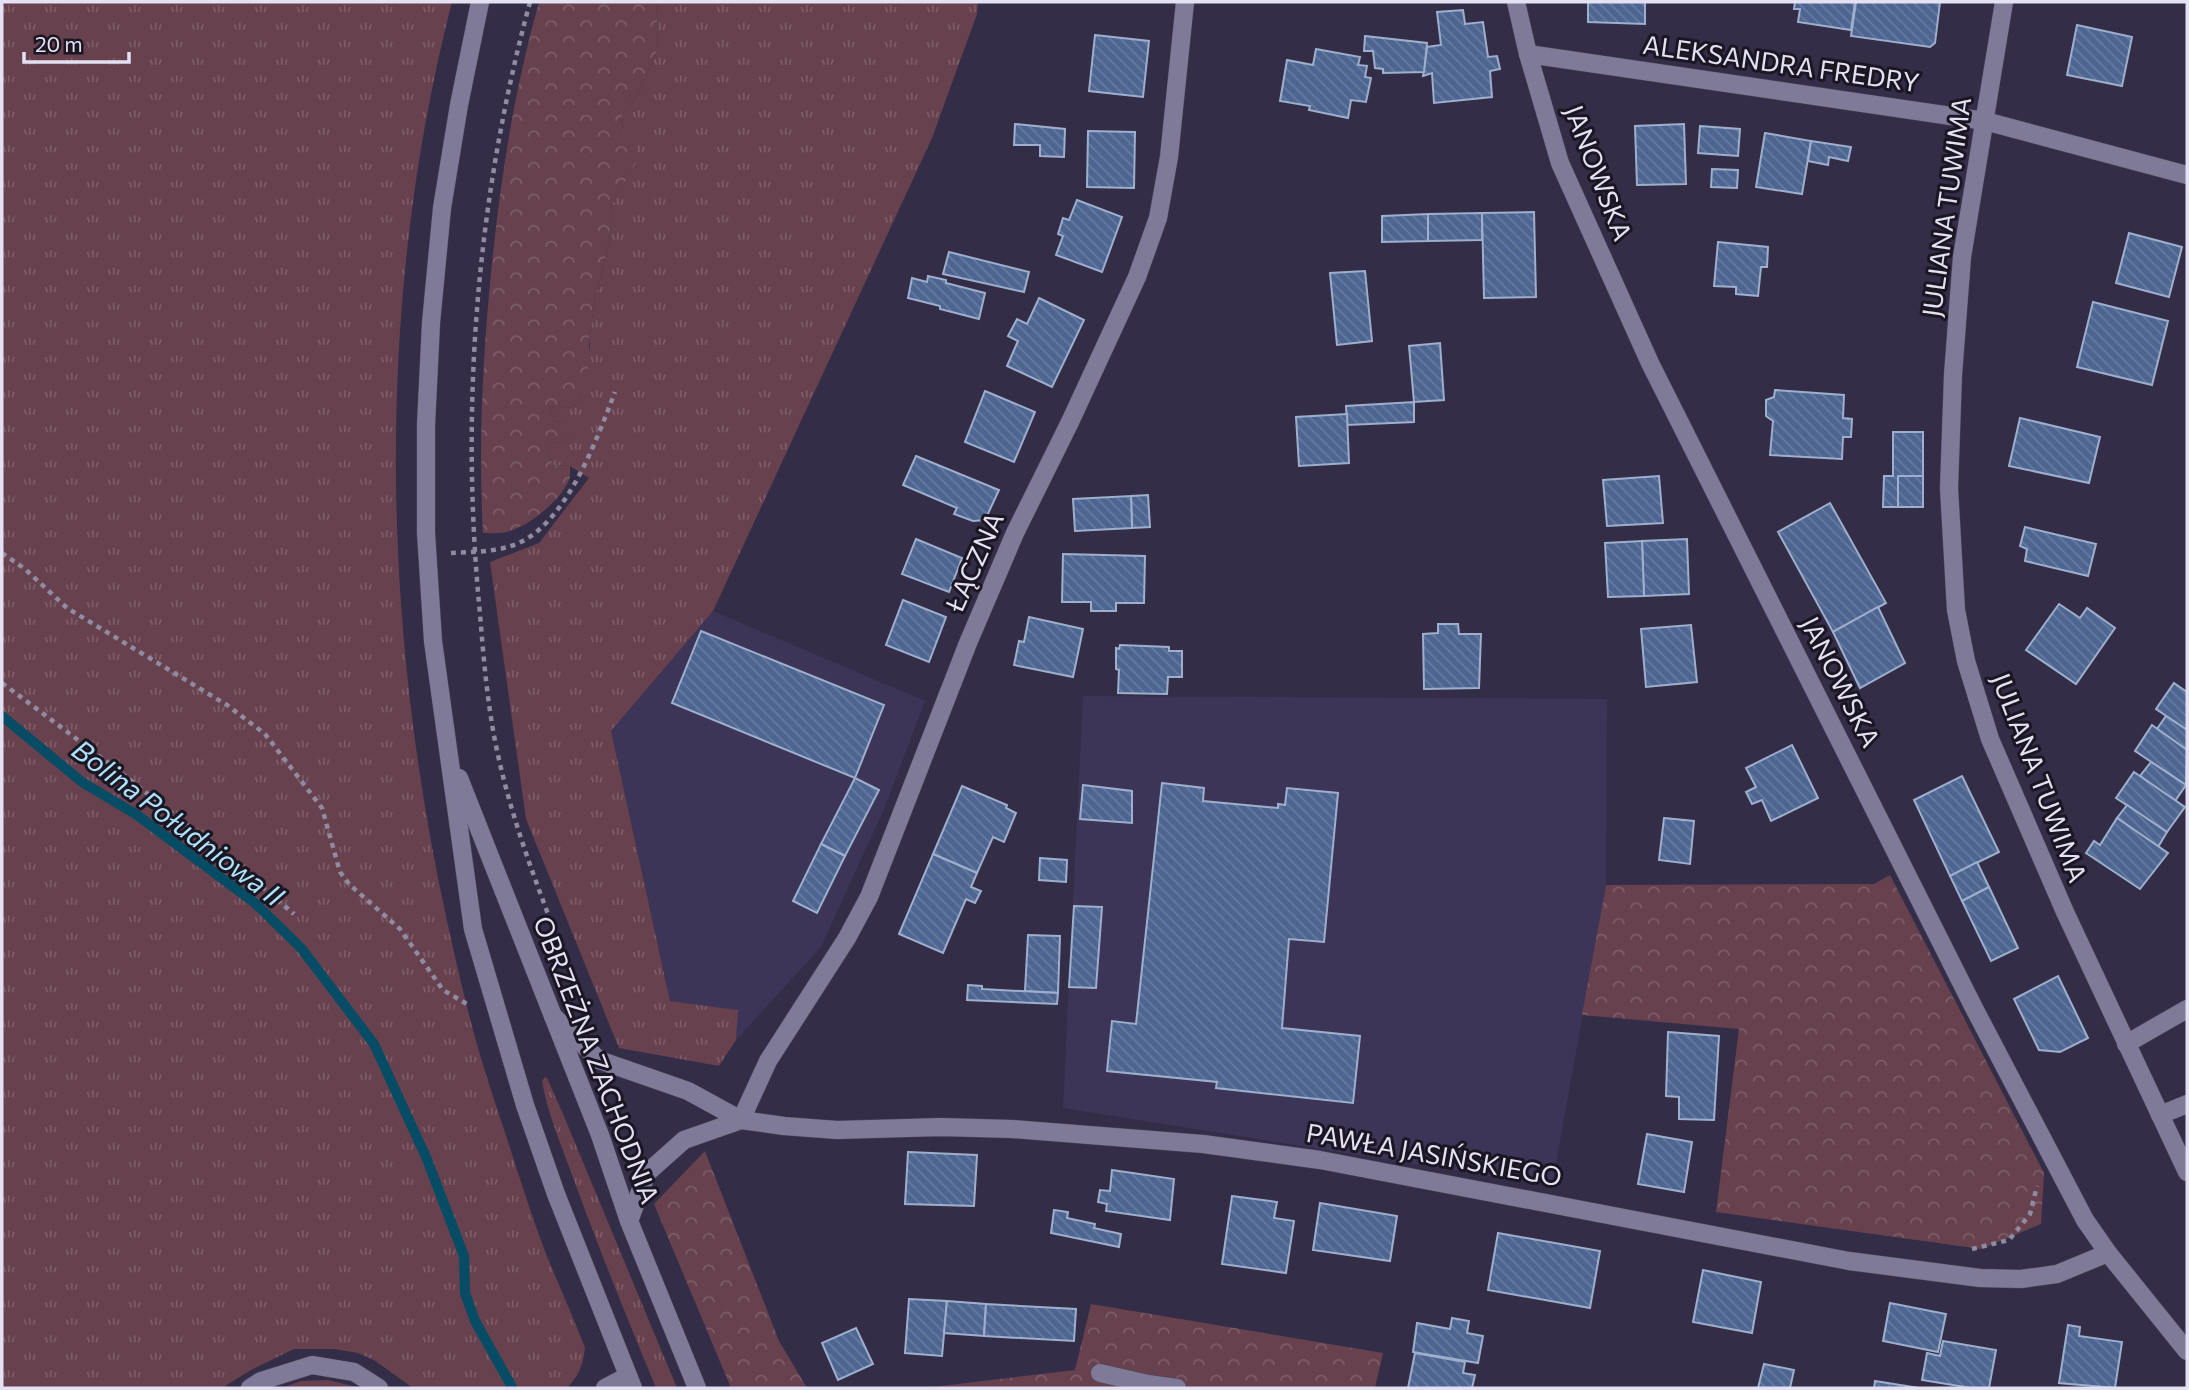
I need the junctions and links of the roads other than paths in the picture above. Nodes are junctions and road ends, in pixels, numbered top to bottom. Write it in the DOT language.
graph roads {
  1 [pos="480,2"];
  2 [pos="1185,2"];
  3 [pos="1516,2"];
  4 [pos="2004,2"];
  5 [pos="1528,54"];
  6 [pos="1985,121"];
  7 [pos="2187,175"];
  8 [pos="448,749"];
  9 [pos="2187,1009"];
  10 [pos="553,1016"];
  11 [pos="2126,1044"];
  12 [pos="2187,1104"];
  13 [pos="2160,1115"];
  14 [pos="741,1120"];
  15 [pos="2187,1172"];
  16 [pos="629,1221"];
  17 [pos="2108,1253"];
  18 [pos="2187,1351"];
  19 [pos="1100,1373"];
  20 [pos="630,1382"];
  21 [pos="250,1388"];
  22 [pos="379,1388"];
  23 [pos="605,1388"];
  24 [pos="697,1388"];
  25 [pos="1177,1388"];
  1 -- 8 [label="street, OBRZEŻNA ZACHODNIA"];
  2 -- 14 [label="street, ŁĄCZNA"];
  3 -- 5 [label="street, JANOWSKA"];
  4 -- 6 [label="street, JULIANA TUWIMA"];
  5 -- 6 [label="street, ALEKSANDRA FREDRY"];
  5 -- 17 [label="street, JANOWSKA"];
  6 -- 7 [label="street, ALEKSANDRA FREDRY"];
  6 -- 11 [label="street, JULIANA TUWIMA"];
  8 -- 10 [label="street, OBRZEŻNA ZACHODNIA"];
  8 -- 20 [label="street, OBRZEŻNA ZACHODNIA"];
  9 -- 11 [label="street"];
  10 -- 14 [label="street, PAWŁA JASIŃSKIEGO"];
  10 -- 16 [label="street, OBRZEŻNA ZACHODNIA"];
  11 -- 13 [label="street, JULIANA TUWIMA"];
  12 -- 13 [label="street"];
  13 -- 15 [label="street, JULIANA TUWIMA"];
  14 -- 16 [label="street, PAWŁA JASIŃSKIEGO"];
  14 -- 17 [label="street, PAWŁA JASIŃSKIEGO"];
  16 -- 24 [label="street, OBRZEŻNA ZACHODNIA"];
  17 -- 18 [label="street, JANOWSKA"];
  19 -- 25 [label="street"];
  20 -- 23 [label="street"];
  21 -- 22 [label="street"];
}
